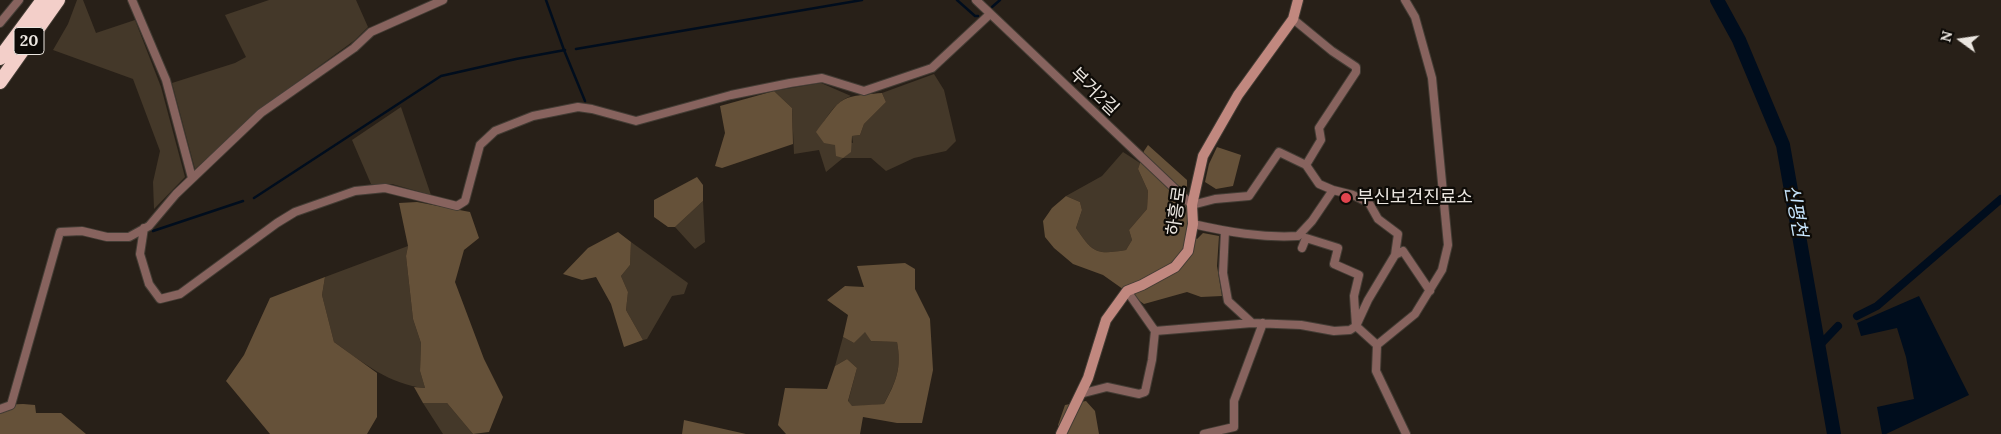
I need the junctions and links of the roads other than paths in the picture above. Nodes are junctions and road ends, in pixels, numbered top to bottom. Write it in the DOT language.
graph roads {
  1 [pos="19,0"];
  2 [pos="43,0"];
  3 [pos="58,0"];
  4 [pos="132,0"];
  5 [pos="443,0"];
  6 [pos="976,0"];
  7 [pos="1298,0"];
  8 [pos="1405,0"];
  9 [pos="990,14"];
  10 [pos="1293,19"];
  11 [pos="0,23"];
  12 [pos="0,58"];
  13 [pos="0,82"];
  14 [pos="1306,165"];
  15 [pos="192,178"];
  16 [pos="1333,190"];
  17 [pos="1192,205"];
  18 [pos="1193,224"];
  19 [pos="144,228"];
  20 [pos="1225,231"];
  21 [pos="1302,248"];
  22 [pos="1395,256"];
  23 [pos="1127,291"];
  24 [pos="1430,291"];
  25 [pos="1252,323"];
  26 [pos="1262,323"];
  27 [pos="1356,326"];
  28 [pos="1155,330"];
  29 [pos="1377,345"];
  30 [pos="1080,394"];
  31 [pos="0,409"];
  32 [pos="1233,431"];
  33 [pos="1065,432"];
  34 [pos="1204,434"];
  35 [pos="1406,434"];
  1 -- 11 [label="street"];
  2 -- 12 [label="highway, 20"];
  3 -- 13 [label="highway, 20"];
  4 -- 15 [label="street"];
  5 -- 15 [label="street"];
  6 -- 9 [label="street, 부거2길"];
  7 -- 10 [label="street, 하흥로"];
  8 -- 24 [label="street"];
  9 -- 17 [label="street, 부거2길"];
  9 -- 19 [label="street"];
  10 -- 14 [label="street"];
  10 -- 17 [label="street, 하흥로"];
  14 -- 16 [label="street"];
  14 -- 17 [label="street"];
  15 -- 19 [label="street"];
  16 -- 20 [label="street"];
  16 -- 22 [label="street"];
  17 -- 18 [label="street, 하흥로"];
  18 -- 20 [label="street"];
  18 -- 23 [label="street, 하흥로"];
  19 -- 31 [label="street"];
  20 -- 25 [label="street"];
  21 -- 27 [label="street"];
  22 -- 24 [label="street"];
  22 -- 27 [label="street"];
  23 -- 28 [label="street"];
  23 -- 30 [label="street, 하흥로"];
  24 -- 29 [label="street"];
  25 -- 26 [label="street"];
  25 -- 28 [label="street"];
  26 -- 27 [label="street"];
  26 -- 32 [label="street"];
  27 -- 29 [label="street"];
  28 -- 30 [label="street"];
  29 -- 35 [label="street"];
  30 -- 33 [label="street, 하흥로"];
  32 -- 34 [label="street"];
}
